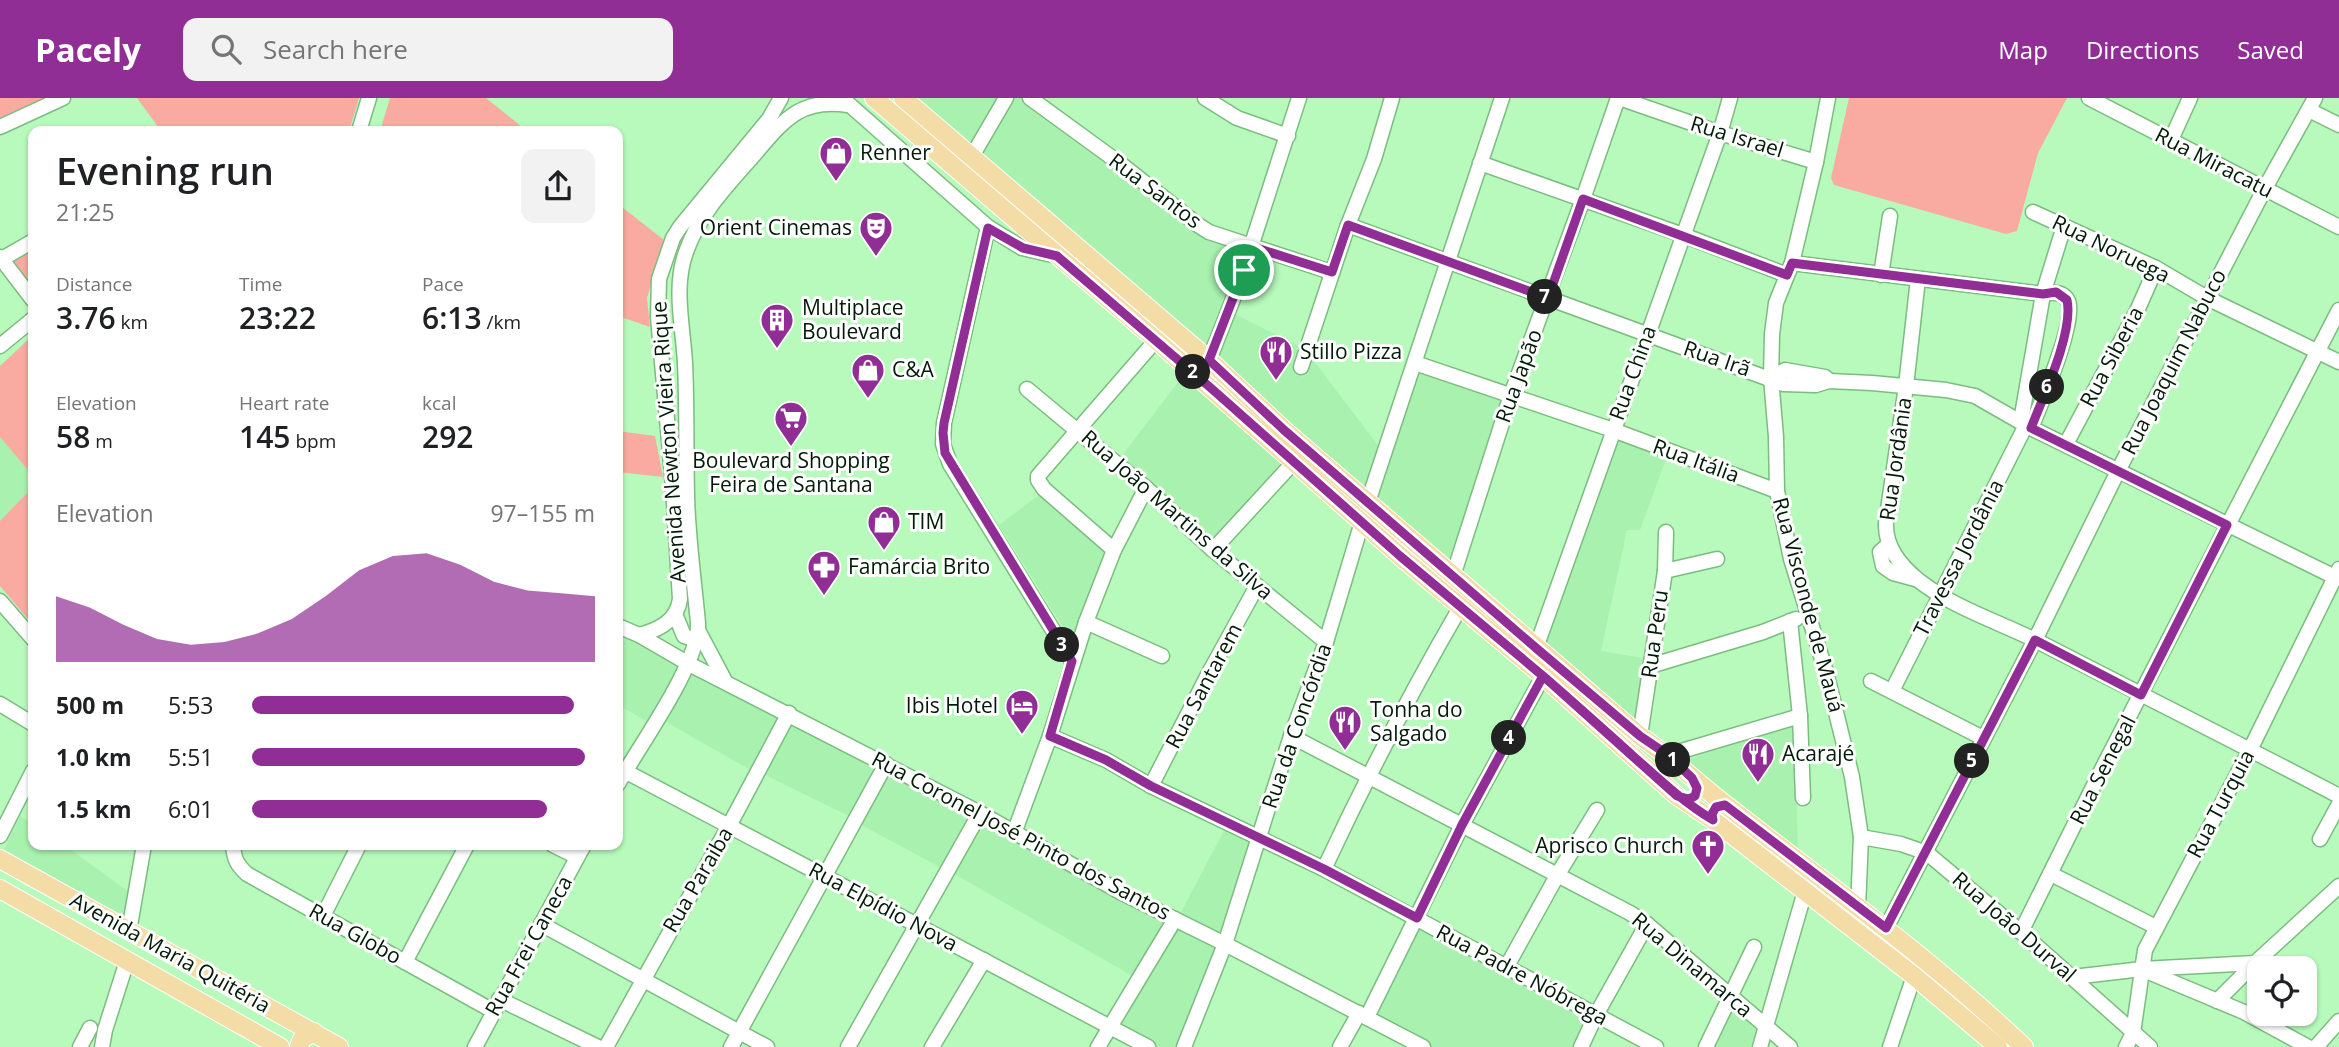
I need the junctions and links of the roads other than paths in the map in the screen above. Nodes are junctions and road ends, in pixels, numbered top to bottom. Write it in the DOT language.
graph roads {
  1 [pos="63,98"];
  2 [pos="369,98"];
  3 [pos="781,98"];
  4 [pos="874,98"];
  5 [pos="903,98"];
  6 [pos="1006,98"];
  7 [pos="1030,98"];
  8 [pos="1205,98"];
  9 [pos="1299,98"];
  10 [pos="1392,98"];
  11 [pos="1502,98"];
  12 [pos="1618,98"];
  13 [pos="1730,98"];
  14 [pos="1828,98"];
  15 [pos="2089,98"];
  16 [pos="2190,98"];
  17 [pos="814,101"];
  18 [pos="845,102"];
  19 [pos="2312,104"];
  20 [pos="2339,125"];
  21 [pos="361,126"];
  22 [pos="0,128"];
  23 [pos="1720,133"];
  24 [pos="1287,136"];
  25 [pos="2171,142"];
  26 [pos="971,158"];
  27 [pos="1816,162"];
  28 [pos="1480,163"];
  29 [pos="2265,188"];
  30 [pos="1583,199"];
  31 [pos="2033,212"];
  32 [pos="1890,216"];
  33 [pos="1348,225"];
  34 [pos="2064,226"];
  35 [pos="2339,227"];
  36 [pos="988,228"];
  37 [pos="1683,235"];
  38 [pos="28,244"];
  39 [pos="1250,246"];
  40 [pos="1057,256"];
  41 [pos="1,258"];
  42 [pos="1448,260"];
  43 [pos="2156,268"];
  44 [pos="1789,269"];
  45 [pos="1332,272"];
  46 [pos="1881,275"];
  47 [pos="1918,279"];
  48 [pos="28,293"];
  49 [pos="2043,294"];
  50 [pos="1548,298"];
  51 [pos="2207,298"];
  52 [pos="2339,310"];
  53 [pos="28,324"];
  54 [pos="1646,334"];
  55 [pos="1156,340"];
  56 [pos="0,346"];
  57 [pos="2318,351"];
  58 [pos="1209,360"];
  59 [pos="2339,362"];
  60 [pos="1415,363"];
  61 [pos="685,367"];
  62 [pos="1301,367"];
  63 [pos="663,368"];
  64 [pos="1771,378"];
  65 [pos="1906,386"];
  66 [pos="1027,389"];
  67 [pos="1511,396"];
  68 [pos="2026,425"];
  69 [pos="1079,430"];
  70 [pos="1613,430"];
  71 [pos="2066,444"];
  72 [pos="1293,463"];
  73 [pos="2118,471"];
  74 [pos="1146,488"];
  75 [pos="1777,491"];
  76 [pos="1368,502"];
  77 [pos="1362,522"];
  78 [pos="2227,525"];
  79 [pos="1666,533"];
  80 [pos="1213,550"];
  81 [pos="1114,551"];
  82 [pos="1717,559"];
  83 [pos="1665,571"];
  84 [pos="2338,575"];
  85 [pos="1453,576"];
  86 [pos="1257,586"];
  87 [pos="1940,596"];
  88 [pos="0,601"];
  89 [pos="1461,606"];
  90 [pos="675,614"];
  91 [pos="1807,615"];
  92 [pos="1790,621"];
  93 [pos="1086,622"];
  94 [pos="623,628"];
  95 [pos="28,633"];
  96 [pos="639,635"];
  97 [pos="698,637"];
  98 [pos="2035,640"];
  99 [pos="1326,642"];
  100 [pos="1817,647"];
  101 [pos="1536,648"];
  102 [pos="1795,655"];
  103 [pos="1163,656"];
  104 [pos="1072,661"];
  105 [pos="689,664"];
  106 [pos="1650,666"];
  107 [pos="1543,676"];
  108 [pos="725,681"];
  109 [pos="1871,681"];
  110 [pos="1892,691"];
  111 [pos="2141,695"];
  112 [pos="0,705"];
  113 [pos="789,713"];
  114 [pos="1800,716"];
  115 [pos="28,721"];
  116 [pos="1050,736"];
  117 [pos="1291,736"];
  118 [pos="1640,736"];
  119 [pos="1983,738"];
  120 [pos="2250,750"];
  121 [pos="1668,755"];
  122 [pos="886,764"];
  123 [pos="623,769"];
  124 [pos="623,775"];
  125 [pos="1367,775"];
  126 [pos="1692,778"];
  127 [pos="28,781"];
  128 [pos="1151,786"];
  129 [pos="1677,796"];
  130 [pos="2339,796"];
  131 [pos="1803,798"];
  132 [pos="2339,803"];
  133 [pos="1725,805"];
  134 [pos="1597,810"];
  135 [pos="980,813"];
  136 [pos="1713,820"];
  137 [pos="1462,825"];
  138 [pos="729,826"];
  139 [pos="1014,833"];
  140 [pos="0,836"];
  141 [pos="1259,837"];
  142 [pos="1861,837"];
  143 [pos="2320,839"];
  144 [pos="143,850"];
  145 [pos="233,850"];
  146 [pos="356,850"];
  147 [pos="464,850"];
  148 [pos="580,851"];
  149 [pos="1927,853"];
  150 [pos="0,859"];
  151 [pos="1324,869"];
  152 [pos="1558,874"];
  153 [pos="2051,874"];
  154 [pos="825,876"];
  155 [pos="2339,886"];
  156 [pos="0,888"];
  157 [pos="1805,891"];
  158 [pos="1858,908"];
  159 [pos="323,916"];
  160 [pos="1417,918"];
  161 [pos="1175,919"];
  162 [pos="541,924"];
  163 [pos="1647,924"];
  164 [pos="915,926"];
  165 [pos="2156,927"];
  166 [pos="1886,928"];
  167 [pos="129,931"];
  168 [pos="2021,932"];
  169 [pos="1225,944"];
  170 [pos="1754,947"];
  171 [pos="2263,956"];
  172 [pos="984,960"];
  173 [pos="128,961"];
  174 [pos="405,962"];
  175 [pos="2247,963"];
  176 [pos="1507,966"];
  177 [pos="2141,969"];
  178 [pos="2247,971"];
  179 [pos="1914,975"];
  180 [pos="2073,977"];
  181 [pos="643,978"];
  182 [pos="1731,996"];
  183 [pos="2217,1001"];
  184 [pos="496,1005"];
  185 [pos="1363,1015"];
  186 [pos="1596,1015"];
  187 [pos="2339,1021"];
  188 [pos="1109,1025"];
  189 [pos="1766,1026"];
  190 [pos="90,1028"];
  191 [pos="314,1032"];
  192 [pos="739,1032"];
  193 [pos="2133,1033"];
  194 [pos="607,1046"];
  195 [pos="80,1047"];
  196 [pos="102,1047"];
  197 [pos="281,1047"];
  198 [pos="299,1047"];
  199 [pos="339,1047"];
  200 [pos="475,1047"];
  201 [pos="731,1047"];
  202 [pos="767,1047"];
  203 [pos="848,1047"];
  204 [pos="932,1047"];
  205 [pos="1098,1047"];
  206 [pos="1148,1047"];
  207 [pos="1185,1047"];
  208 [pos="1340,1047"];
  209 [pos="1423,1047"];
  210 [pos="1581,1047"];
  211 [pos="1656,1047"];
  212 [pos="1706,1047"];
  213 [pos="1760,1047"];
  214 [pos="1790,1047"];
  215 [pos="1889,1047"];
  216 [pos="1998,1047"];
  217 [pos="2024,1047"];
  218 [pos="2126,1047"];
  219 [pos="2150,1047"];
  220 [pos="2308,1047"];
  221 [pos="2316,1047"];
  1 -- 22 [label="street"];
  2 -- 21 [label="street"];
  3 -- 63 [label="street, Avenida Newton Vieira Rique"];
  4 -- 40 [label="main road"];
  5 -- 26 [label="main road"];
  6 -- 26 [label="street"];
  7 -- 39 [label="street, Rua Santos"];
  8 -- 24 [label="street"];
  9 -- 24 [label="street"];
  10 -- 33 [label="street"];
  11 -- 28 [label="street"];
  12 -- 23 [label="street, Rua Israel"];
  12 -- 30 [label="street, Rua Japão"];
  13 -- 23 [label="street, Rua China"];
  14 -- 27 [label="street, Rua Visconde de Mauá"];
  15 -- 25 [label="street, Rua Miracatu"];
  16 -- 25 [label="street"];
  17 -- 18 [label="street, Avenida Newton Vieira Rique"];
  17 -- 61 [label="street, Avenida Newton Vieira Rique"];
  18 -- 36 [label="street"];
  19 -- 20 [label="street"];
  19 -- 29 [label="street, Rua Joaquim Nabuco"];
  23 -- 27 [label="street, Rua Israel"];
  23 -- 37 [label="street, Rua China"];
  24 -- 39 [label="street"];
  25 -- 29 [label="street, Rua Miracatu"];
  26 -- 58 [label="main road"];
  27 -- 44 [label="street, Rua Visconde de Mauá"];
  28 -- 30 [label="street"];
  28 -- 42 [label="street"];
  29 -- 35 [label="street, Rua Miracatu"];
  29 -- 51 [label="street, Rua Joaquim Nabuco"];
  30 -- 37 [label="street"];
  30 -- 50 [label="street, Rua Japão"];
  31 -- 34 [label="street, Rua Noruega"];
  32 -- 46 [label="street"];
  33 -- 42 [label="street, Rua Irã"];
  33 -- 45 [label="street"];
  34 -- 43 [label="street, Rua Noruega"];
  34 -- 49 [label="street"];
  36 -- 40 [label="street"];
  36 -- 104 [label="street"];
  37 -- 44 [label="street"];
  37 -- 54 [label="street, Rua China"];
  38 -- 41 [label="street"];
  39 -- 45 [label="street, Rua Santos"];
  39 -- 58 [label="street"];
  40 -- 55 [label="main road"];
  41 -- 48 [label="street"];
  42 -- 50 [label="street, Rua Irã"];
  42 -- 60 [label="street"];
  43 -- 51 [label="street, Rua Noruega"];
  43 -- 71 [label="street, Rua Siberia"];
  44 -- 46 [label="street"];
  44 -- 64 [label="street, Rua Visconde de Mauá"];
  45 -- 62 [label="street"];
  46 -- 47 [label="street"];
  47 -- 49 [label="street"];
  47 -- 65 [label="street, Rua Jordânia"];
  49 -- 68 [label="street"];
  49 -- 68 [label="street, Rua Siberia"];
  50 -- 54 [label="street, Rua Irã"];
  50 -- 67 [label="street, Rua Japão"];
  51 -- 57 [label="street, Rua Noruega"];
  51 -- 73 [label="street, Rua Joaquim Nabuco"];
  52 -- 57 [label="street, Rua Senegal"];
  53 -- 56 [label="street"];
  54 -- 64 [label="street, Rua Irã"];
  54 -- 70 [label="street, Rua China"];
  55 -- 69 [label="street"];
  55 -- 72 [label="main road"];
  57 -- 59 [label="street, Rua Noruega"];
  57 -- 78 [label="street, Rua Senegal"];
  58 -- 76 [label="main road"];
  60 -- 67 [label="street, Rua Itália"];
  60 -- 76 [label="street"];
  61 -- 63 [label="street"];
  61 -- 97 [label="street, Avenida Newton Vieira Rique"];
  63 -- 90 [label="street, Avenida Newton Vieira Rique"];
  64 -- 65 [label="street, Rua Irã"];
  64 -- 75 [label="street, Rua Visconde de Mauá"];
  65 -- 68 [label="street, Rua Irã"];
  65 -- 87 [label="street, Rua Jordânia"];
  66 -- 69 [label="street, Rua João Martins da Silva"];
  67 -- 70 [label="street, Rua Itália"];
  67 -- 85 [label="street, Rua Japão"];
  68 -- 71 [label="street, Rua Irã"];
  68 -- 87 [label="street, Travessa Jordânia"];
  69 -- 74 [label="street, Rua João Martins da Silva"];
  69 -- 81 [label="street"];
  70 -- 75 [label="street, Rua Itália"];
  70 -- 101 [label="street, Rua China"];
  71 -- 73 [label="street, Rua Irã"];
  72 -- 77 [label="main road"];
  72 -- 80 [label="street"];
  73 -- 78 [label="street, Rua Irã"];
  73 -- 98 [label="street, Rua Joaquim Nabuco"];
  74 -- 80 [label="street, Rua João Martins da Silva"];
  74 -- 81 [label="street"];
  75 -- 91 [label="street, Rua Visconde de Mauá"];
  76 -- 85 [label="main road"];
  77 -- 89 [label="main road"];
  77 -- 99 [label="street, Rua da Concórdia"];
  78 -- 84 [label="street, Rua Irã"];
  78 -- 111 [label="street, Rua Senegal"];
  79 -- 83 [label="street, Rua Peru"];
  80 -- 86 [label="street, Rua João Martins da Silva"];
  81 -- 93 [label="street"];
  82 -- 83 [label="street"];
  83 -- 106 [label="street, Rua Peru"];
  84 -- 120 [label="street, Rua Turquia"];
  85 -- 101 [label="main road"];
  86 -- 99 [label="street, Rua João Martins da Silva"];
  86 -- 128 [label="street, Rua Santarem"];
  87 -- 98 [label="street, Rua Jordânia"];
  87 -- 110 [label="street, Travessa Jordânia"];
  88 -- 95 [label="street"];
  89 -- 107 [label="main road"];
  89 -- 125 [label="street"];
  90 -- 96 [label="street, Avenida Newton Vieira Rique"];
  90 -- 97 [label="street"];
  91 -- 92 [label="street"];
  91 -- 100 [label="street, Rua Visconde de Mauá"];
  92 -- 102 [label="street"];
  92 -- 106 [label="street"];
  93 -- 103 [label="street"];
  93 -- 104 [label="street"];
  94 -- 96 [label="street, Rua Coronel José Pinto dos Santos"];
  96 -- 105 [label="street, Rua Coronel José Pinto dos Santos"];
  97 -- 105 [label="street, Avenida Newton Vieira Rique"];
  97 -- 108 [label="street"];
  98 -- 111 [label="street, Rua Jordânia"];
  98 -- 119 [label="street, Rua Joaquim Nabuco"];
  99 -- 117 [label="street, Rua da Concórdia"];
  100 -- 102 [label="street"];
  100 -- 142 [label="street, Rua Visconde de Mauá"];
  101 -- 118 [label="main road"];
  102 -- 114 [label="street"];
  104 -- 116 [label="street"];
  105 -- 108 [label="street, Rua Coronel José Pinto dos Santos"];
  105 -- 123 [label="street"];
  106 -- 118 [label="street, Rua Peru"];
  107 -- 129 [label="main road"];
  107 -- 137 [label="street"];
  108 -- 113 [label="street, Rua Coronel José Pinto dos Santos"];
  109 -- 110 [label="street"];
  110 -- 119 [label="street"];
  111 -- 120 [label="street, Rua Jordânia"];
  111 -- 153 [label="street, Rua Senegal"];
  112 -- 115 [label="street"];
  113 -- 122 [label="street, Rua Coronel José Pinto dos Santos"];
  113 -- 138 [label="street, Rua Paraiba"];
  114 -- 121 [label="street"];
  114 -- 131 [label="street"];
  116 -- 128 [label="street, Rua Padre Nóbrega"];
  116 -- 139 [label="street"];
  117 -- 125 [label="street, Rua Dinamarca"];
  117 -- 141 [label="street, Rua da Concórdia"];
  118 -- 121 [label="main road"];
  119 -- 149 [label="street, Rua Joaquim Nabuco"];
  120 -- 130 [label="street, Rua Jordânia"];
  120 -- 165 [label="street, Rua Turquia"];
  121 -- 126 [label="main road"];
  122 -- 135 [label="street, Rua Coronel José Pinto dos Santos"];
  122 -- 154 [label="street"];
  124 -- 138 [label="street, Rua Elpídio Nova"];
  125 -- 137 [label="street, Rua Dinamarca"];
  125 -- 151 [label="street"];
  126 -- 129 [label="main road"];
  126 -- 133 [label="main road"];
  127 -- 140 [label="street"];
  128 -- 141 [label="street, Rua Padre Nóbrega"];
  129 -- 136 [label="main road"];
  132 -- 143 [label="street"];
  133 -- 136 [label="main road"];
  133 -- 158 [label="main road"];
  134 -- 152 [label="street"];
  135 -- 139 [label="street, Rua Coronel José Pinto dos Santos"];
  135 -- 164 [label="street"];
  136 -- 157 [label="main road"];
  137 -- 152 [label="street, Rua Dinamarca"];
  137 -- 160 [label="street"];
  138 -- 154 [label="street, Rua Elpídio Nova"];
  138 -- 181 [label="street, Rua Paraiba"];
  139 -- 161 [label="street, Rua Coronel José Pinto dos Santos"];
  141 -- 151 [label="street, Rua Padre Nóbrega"];
  141 -- 169 [label="street, Rua da Concórdia"];
  142 -- 149 [label="street, Rua João Durval"];
  142 -- 158 [label="street, Rua Visconde de Mauá"];
  144 -- 167 [label="street"];
  145 -- 159 [label="street, Rua Globo"];
  146 -- 159 [label="street"];
  147 -- 174 [label="street"];
  148 -- 162 [label="street, Rua Frei Caneca"];
  149 -- 166 [label="street, Rua Joaquim Nabuco"];
  149 -- 168 [label="street, Rua João Durval"];
  150 -- 167 [label="main road, Avenida Maria Quitéria"];
  151 -- 160 [label="street, Rua Padre Nóbrega"];
  152 -- 163 [label="street, Rua Dinamarca"];
  152 -- 176 [label="street"];
  153 -- 165 [label="street"];
  153 -- 168 [label="street, Rua Senegal"];
  154 -- 164 [label="street, Rua Elpídio Nova"];
  154 -- 192 [label="street"];
  155 -- 171 [label="street"];
  156 -- 173 [label="main road, Avenida Maria Quitéria"];
  157 -- 179 [label="main road"];
  157 -- 189 [label="street"];
  158 -- 166 [label="main road"];
  159 -- 174 [label="street, Rua Globo"];
  160 -- 176 [label="street, Rua Padre Nóbrega"];
  160 -- 185 [label="street"];
  161 -- 169 [label="street, Rua Coronel José Pinto dos Santos"];
  161 -- 188 [label="street"];
  162 -- 181 [label="street"];
  162 -- 184 [label="street, Rua Frei Caneca"];
  163 -- 182 [label="street, Rua Dinamarca"];
  163 -- 186 [label="street"];
  164 -- 172 [label="street, Rua Elpídio Nova"];
  164 -- 203 [label="street"];
  165 -- 177 [label="street, Rua Turquia"];
  166 -- 217 [label="main road"];
  167 -- 191 [label="main road, Avenida Maria Quitéria"];
  168 -- 180 [label="street, Rua João Durval"];
  169 -- 185 [label="street, Rua Coronel José Pinto dos Santos"];
  169 -- 207 [label="street, Rua da Concórdia"];
  170 -- 182 [label="street"];
  172 -- 188 [label="street, Rua Elpídio Nova"];
  172 -- 204 [label="street"];
  173 -- 196 [label="street"];
  173 -- 197 [label="main road, Avenida Maria Quitéria"];
  174 -- 184 [label="street, Rua Globo"];
  175 -- 177 [label="street"];
  176 -- 186 [label="street, Rua Padre Nóbrega"];
  177 -- 180 [label="street"];
  177 -- 183 [label="street"];
  177 -- 193 [label="street, Rua Turquia"];
  178 -- 183 [label="street"];
  179 -- 215 [label="street"];
  179 -- 216 [label="main road"];
  180 -- 193 [label="street, Rua João Durval"];
  181 -- 192 [label="street"];
  181 -- 194 [label="street, Rua Paraiba"];
  182 -- 189 [label="street, Rua Dinamarca"];
  182 -- 212 [label="street"];
  183 -- 220 [label="street"];
  184 -- 194 [label="street, Rua Globo"];
  184 -- 200 [label="street, Rua Frei Caneca"];
  185 -- 208 [label="street"];
  185 -- 209 [label="street, Rua Coronel José Pinto dos Santos"];
  186 -- 210 [label="street"];
  186 -- 211 [label="street, Rua Padre Nóbrega"];
  187 -- 221 [label="street"];
  188 -- 205 [label="street"];
  188 -- 206 [label="street, Rua Elpídio Nova"];
  189 -- 213 [label="street"];
  189 -- 214 [label="street, Rua Dinamarca"];
  190 -- 195 [label="street"];
  191 -- 198 [label="main road"];
  191 -- 199 [label="main road, Avenida Maria Quitéria"];
  192 -- 201 [label="street"];
  192 -- 202 [label="street"];
  193 -- 218 [label="street, Rua Turquia"];
  193 -- 219 [label="street, Rua João Durval"];
}
